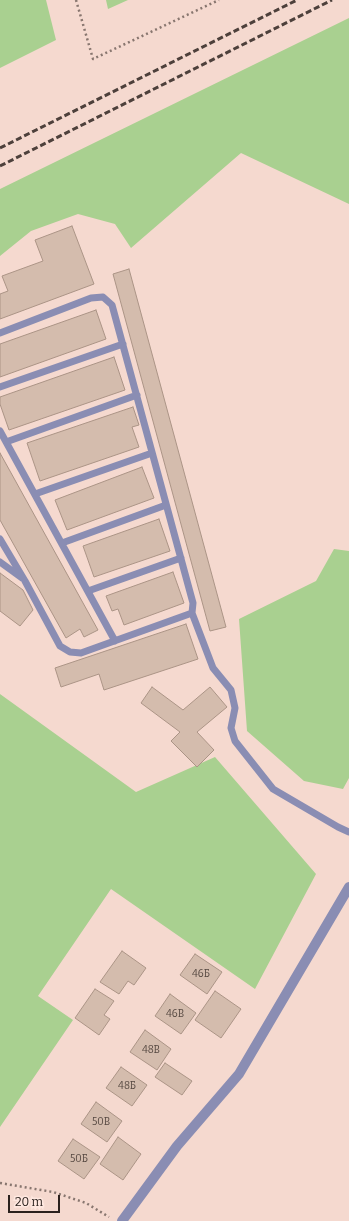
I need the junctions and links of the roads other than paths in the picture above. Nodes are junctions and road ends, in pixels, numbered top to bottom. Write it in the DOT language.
graph roads {
  1 [pos="0,333"];
  2 [pos="123,344"];
  3 [pos="0,387"];
  4 [pos="137,395"];
  5 [pos="0,431"];
  6 [pos="6,442"];
  7 [pos="152,453"];
  8 [pos="35,494"];
  9 [pos="166,506"];
  10 [pos="0,539"];
  11 [pos="62,543"];
  12 [pos="181,558"];
  13 [pos="0,562"];
  14 [pos="25,581"];
  15 [pos="88,591"];
  16 [pos="192,613"];
  17 [pos="115,641"];
  18 [pos="349,832"];
  19 [pos="349,887"];
  20 [pos="122,1221"];
  1 -- 2 [label="lane"];
  2 -- 3 [label="lane"];
  2 -- 4 [label="lane"];
  4 -- 6 [label="lane"];
  4 -- 7 [label="lane"];
  5 -- 6 [label="lane"];
  6 -- 8 [label="lane"];
  7 -- 8 [label="lane"];
  7 -- 9 [label="lane"];
  8 -- 11 [label="lane"];
  9 -- 11 [label="lane"];
  9 -- 12 [label="lane"];
  10 -- 14 [label="lane"];
  11 -- 15 [label="lane"];
  12 -- 15 [label="lane"];
  12 -- 16 [label="lane"];
  13 -- 14 [label="lane"];
  14 -- 17 [label="lane"];
  15 -- 17 [label="lane"];
  16 -- 17 [label="lane"];
  16 -- 18 [label="lane"];
  19 -- 20 [label="street"];
}
